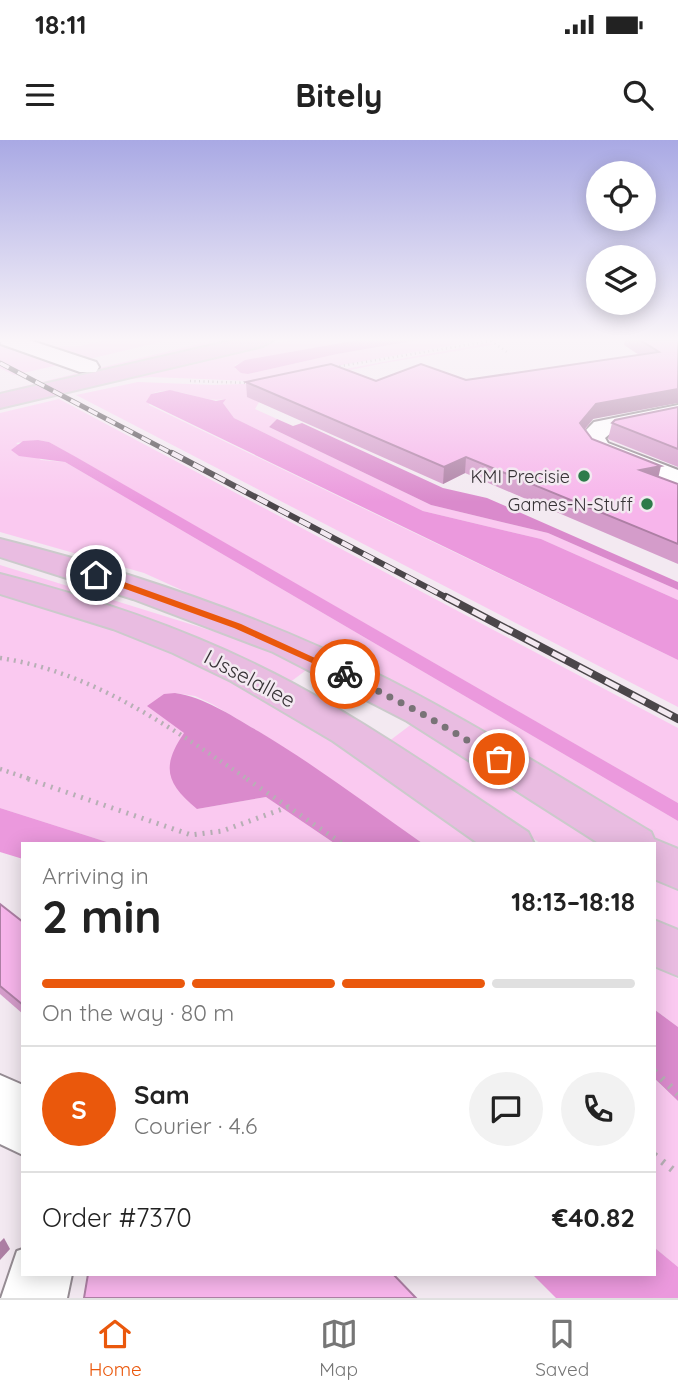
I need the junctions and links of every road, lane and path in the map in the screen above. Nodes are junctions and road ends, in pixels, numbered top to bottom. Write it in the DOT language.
graph roads {
  1 [pos="30,394"];
  2 [pos="0,401"];
  3 [pos="678,412"];
  4 [pos="678,480"];
  5 [pos="0,548"];
  6 [pos="0,584"];
  7 [pos="0,658"];
  8 [pos="0,769"];
  9 [pos="289,807"];
  10 [pos="340,842"];
  11 [pos="509,842"];
  12 [pos="632,842"];
  13 [pos="656,857"];
  14 [pos="678,870"];
  15 [pos="656,941"];
  16 [pos="678,956"];
  17 [pos="656,1073"];
  18 [pos="678,1094"];
  19 [pos="0,1102"];
  20 [pos="21,1126"];
  21 [pos="21,1128"];
  22 [pos="0,1131"];
  23 [pos="656,1157"];
  24 [pos="678,1174"];
  25 [pos="40,1276"];
  26 [pos="34,1298"];
  1 -- 2 [label="main road"];
  3 -- 4 [label="street"];
  5 -- 12 [label="main road, IJsselallee"];
  6 -- 11 [label="main road, IJsselallee"];
  7 -- 9 [label="path"];
  8 -- 9 [label="path"];
  9 -- 10 [label="path"];
  13 -- 14 [label="main road"];
  15 -- 16 [label="main road"];
  17 -- 18 [label="path"];
  19 -- 20 [label="street"];
  21 -- 22 [label="street"];
  23 -- 24 [label="path"];
  25 -- 26 [label="street"];
}
